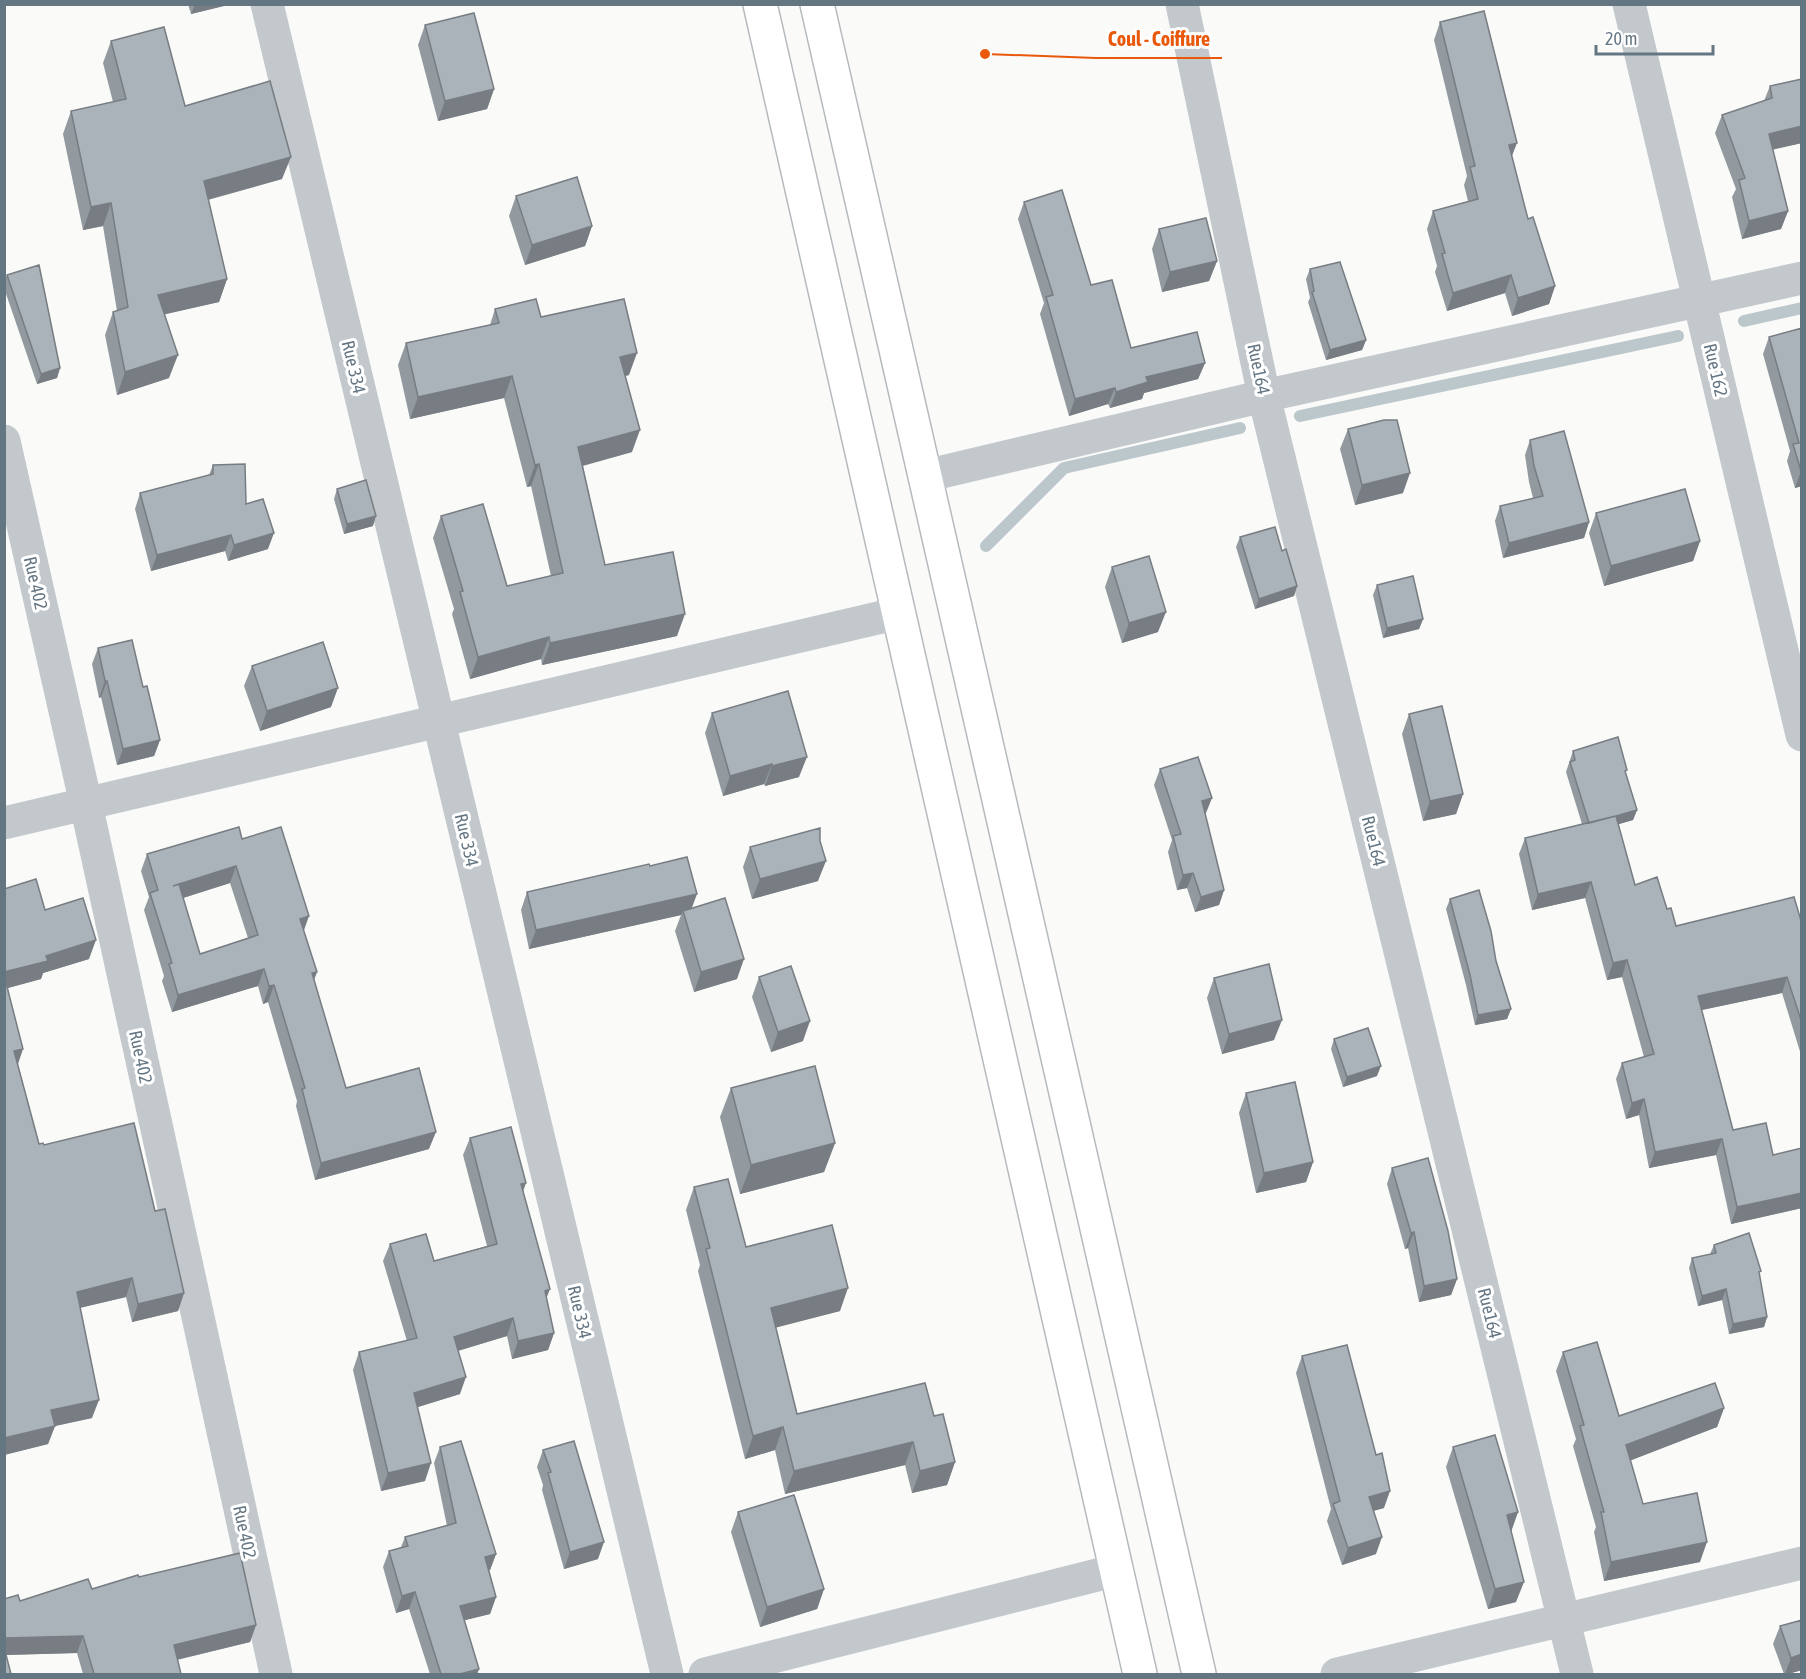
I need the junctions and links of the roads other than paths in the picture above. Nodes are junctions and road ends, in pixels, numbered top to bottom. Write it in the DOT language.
graph roads {
  1 [pos="267,4"];
  2 [pos="760,4"];
  3 [pos="817,4"];
  4 [pos="1182,4"];
  5 [pos="1629,4"];
  6 [pos="1802,278"];
  7 [pos="1699,301"];
  8 [pos="1264,396"];
  9 [pos="4,441"];
  10 [pos="925,476"];
  11 [pos="899,613"];
  12 [pos="438,721"];
  13 [pos="1802,735"];
  14 [pos="86,804"];
  15 [pos="4,823"];
  16 [pos="1802,1563"];
  17 [pos="1117,1570"];
  18 [pos="1565,1620"];
  19 [pos="276,1674"];
  20 [pos="667,1674"];
  21 [pos="705,1674"];
  22 [pos="1140,1674"];
  23 [pos="1199,1674"];
  24 [pos="1337,1674"];
  25 [pos="1577,1674"];
  1 -- 12 [label="street, Rue 334"];
  2 -- 11 [label="main road"];
  3 -- 10 [label="main road"];
  4 -- 8 [label="street, Rue164"];
  5 -- 7 [label="street, Rue 162"];
  6 -- 7 [label="street"];
  7 -- 8 [label="street"];
  7 -- 13 [label="street, Rue 162"];
  8 -- 10 [label="street"];
  8 -- 18 [label="street, Rue164"];
  9 -- 14 [label="street, Rue 402"];
  10 -- 23 [label="main road"];
  11 -- 12 [label="street"];
  11 -- 17 [label="main road"];
  12 -- 14 [label="street"];
  12 -- 20 [label="street, Rue 334"];
  14 -- 15 [label="street"];
  14 -- 19 [label="street, Rue 402"];
  16 -- 18 [label="street"];
  17 -- 21 [label="street"];
  17 -- 22 [label="main road"];
  18 -- 24 [label="street"];
  18 -- 25 [label="street, Rue164"];
}
